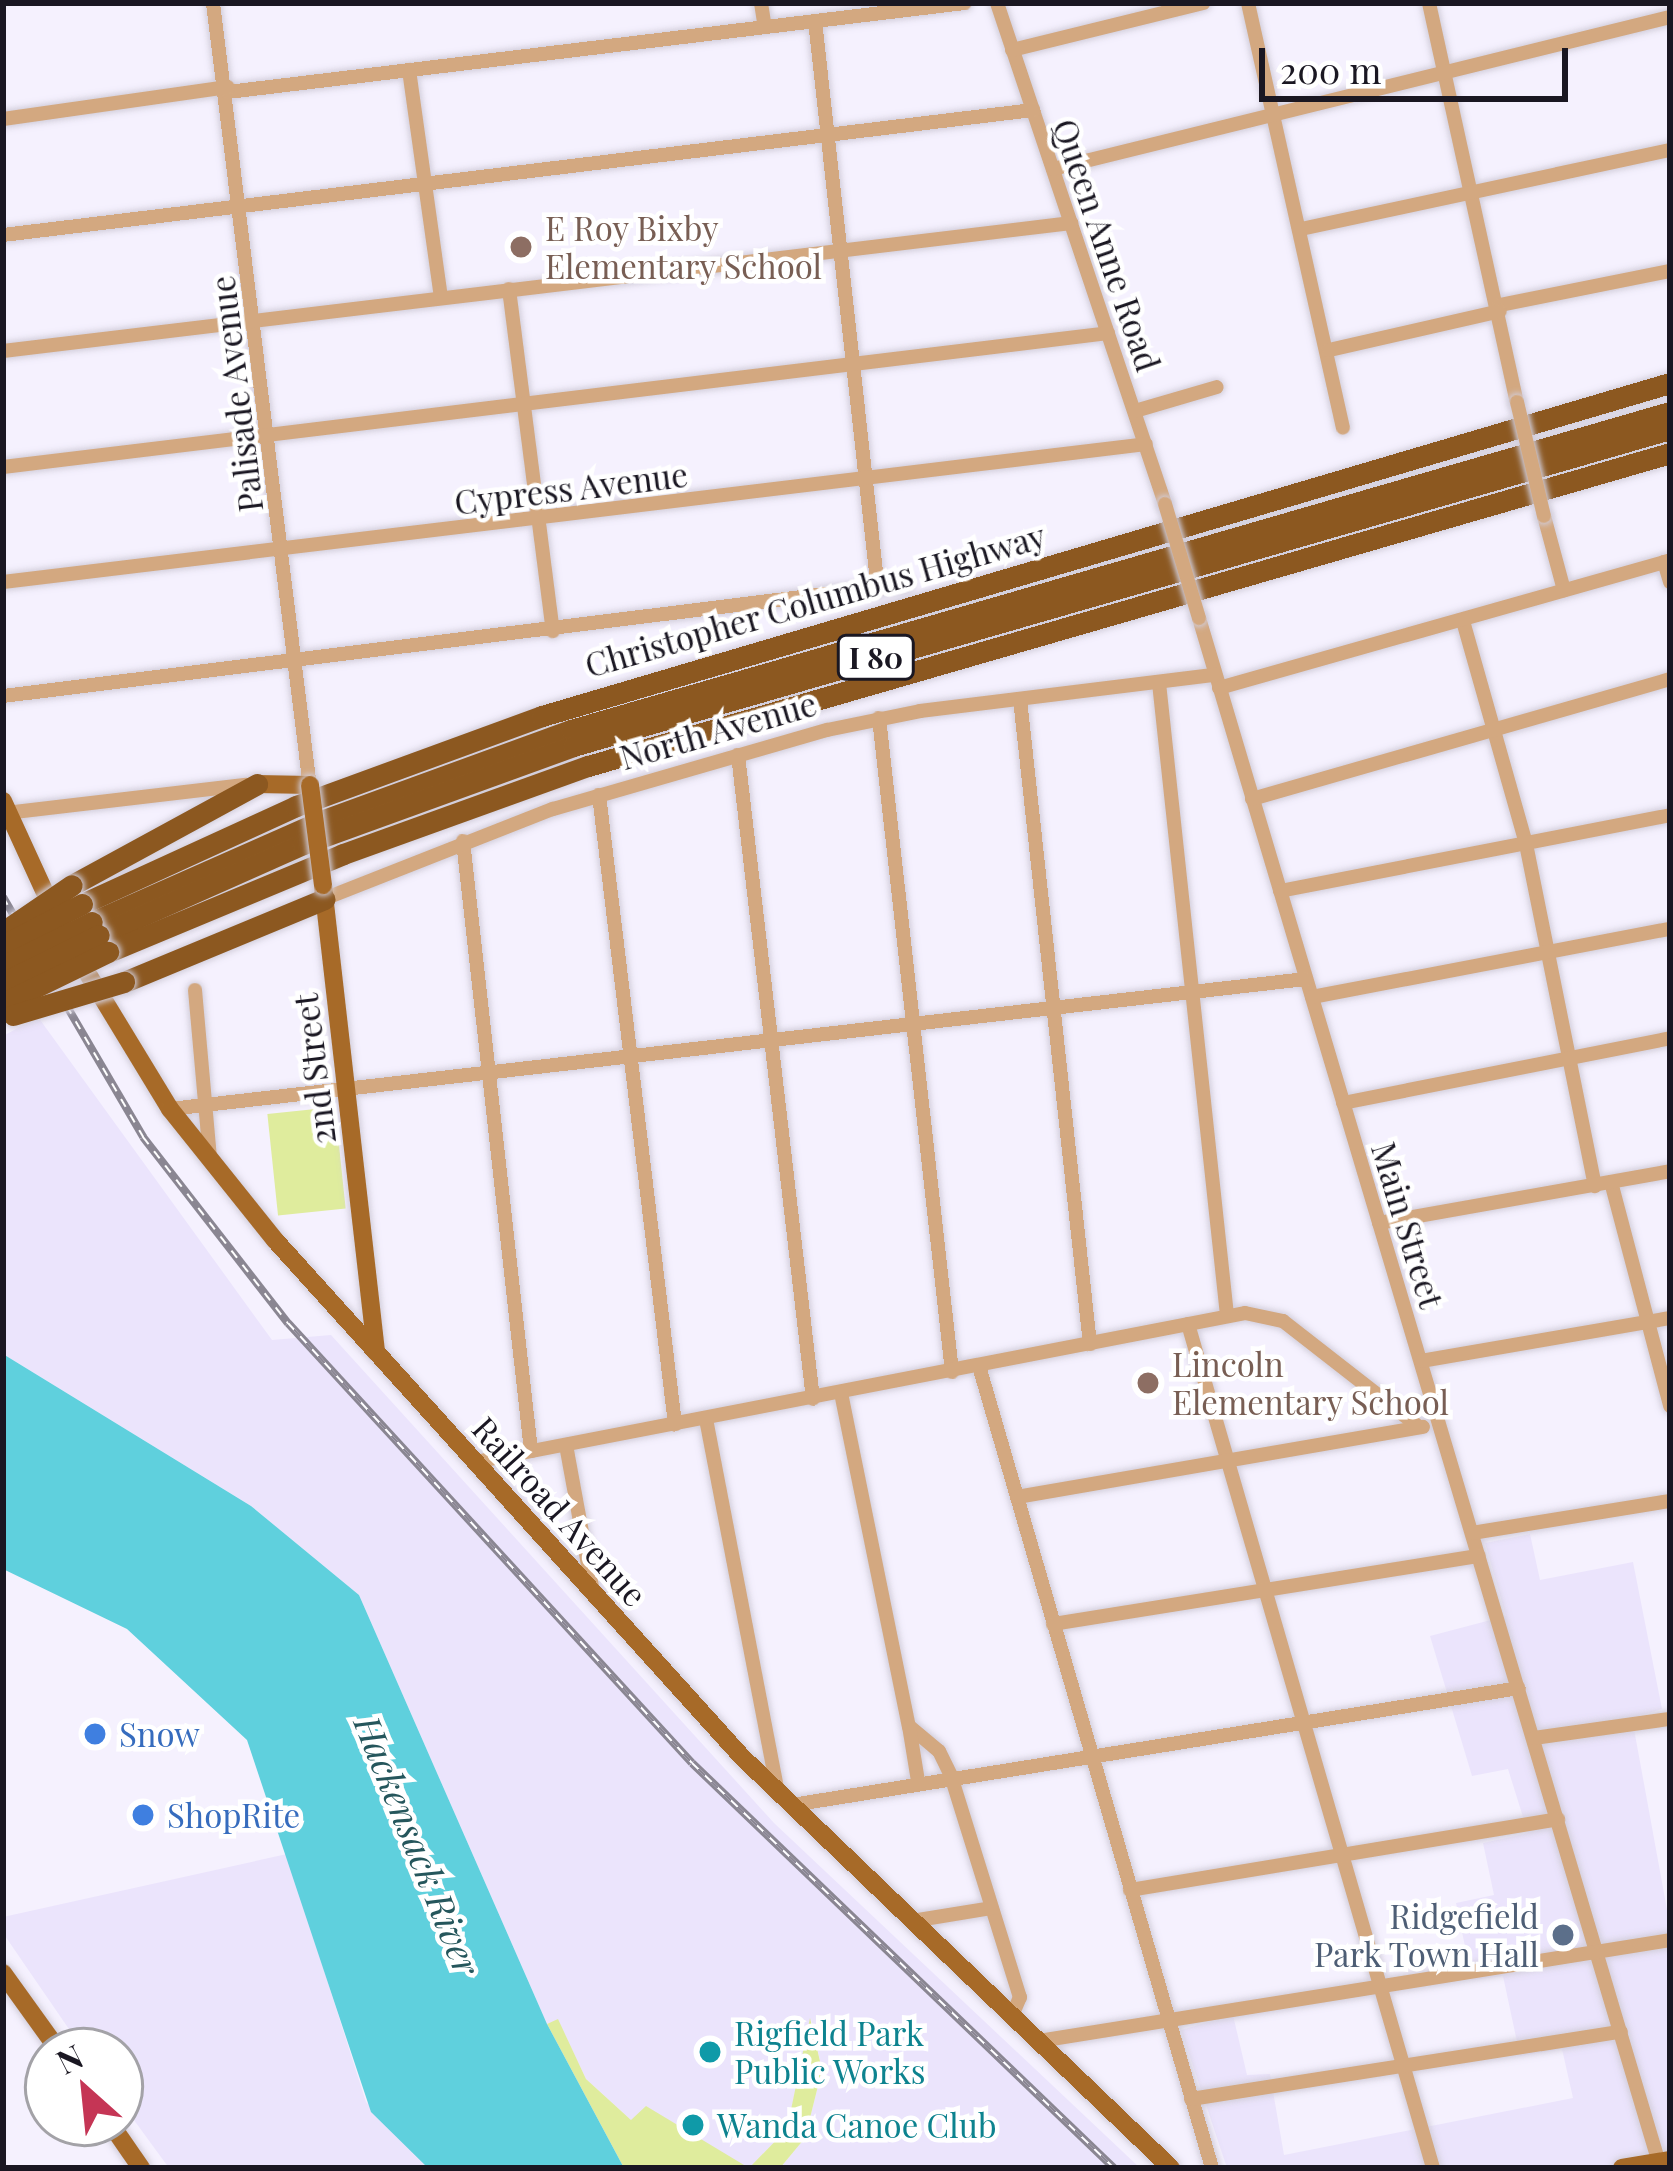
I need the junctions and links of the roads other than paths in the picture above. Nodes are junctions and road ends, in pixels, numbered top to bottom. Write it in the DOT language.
graph roads {
  1 [pos="213,3"];
  2 [pos="760,3"];
  3 [pos="965,3"];
  4 [pos="997,3"];
  5 [pos="1203,3"];
  6 [pos="1248,3"];
  7 [pos="1429,3"];
  8 [pos="1670,16"];
  9 [pos="815,21"];
  10 [pos="765,27"];
  11 [pos="1012,50"];
  12 [pos="1445,69"];
  13 [pos="409,70"];
  14 [pos="228,89"];
  15 [pos="1033,110"];
  16 [pos="1274,112"];
  17 [pos="3,119"];
  18 [pos="829,135"];
  19 [pos="1670,150"];
  20 [pos="1053,169"];
  21 [pos="424,183"];
  22 [pos="1473,191"];
  23 [pos="241,205"];
  24 [pos="1071,223"];
  25 [pos="1301,229"];
  26 [pos="3,235"];
  27 [pos="839,249"];
  28 [pos="1670,271"];
  29 [pos="509,290"];
  30 [pos="441,298"];
  31 [pos="1500,308"];
  32 [pos="255,320"];
  33 [pos="1108,333"];
  34 [pos="1330,350"];
  35 [pos="3,352"];
  36 [pos="852,364"];
  37 [pos="1670,383"];
  38 [pos="1217,387"];
  39 [pos="526,404"];
  40 [pos="1135,411"];
  41 [pos="1670,412"];
  42 [pos="1343,427"];
  43 [pos="1670,429"];
  44 [pos="268,436"];
  45 [pos="1146,444"];
  46 [pos="1670,453"];
  47 [pos="3,466"];
  48 [pos="867,479"];
  49 [pos="1165,504"];
  50 [pos="542,519"];
  51 [pos="281,551"];
  52 [pos="1667,561"];
  53 [pos="3,582"];
  54 [pos="1670,582"];
  55 [pos="906,584"];
  56 [pos="878,590"];
  57 [pos="1564,590"];
  58 [pos="1463,621"];
  59 [pos="553,632"];
  60 [pos="293,660"];
  61 [pos="1670,679"];
  62 [pos="1217,682"];
  63 [pos="1159,683"];
  64 [pos="3,696"];
  65 [pos="1020,699"];
  66 [pos="879,718"];
  67 [pos="1498,729"];
  68 [pos="738,755"];
  69 [pos="309,782"];
  70 [pos="257,784"];
  71 [pos="599,795"];
  72 [pos="1252,799"];
  73 [pos="4,807"];
  74 [pos="1670,815"];
  75 [pos="463,842"];
  76 [pos="1526,844"];
  77 [pos="1280,891"];
  78 [pos="324,892"];
  79 [pos="91,920"];
  80 [pos="1670,928"];
  81 [pos="3,932"];
  82 [pos="3,946"];
  83 [pos="1549,952"];
  84 [pos="3,966"];
  85 [pos="1306,979"];
  86 [pos="3,982"];
  87 [pos="195,990"];
  88 [pos="1192,990"];
  89 [pos="1312,997"];
  90 [pos="3,1003"];
  91 [pos="1054,1006"];
  92 [pos="3,1018"];
  93 [pos="914,1023"];
  94 [pos="1670,1038"];
  95 [pos="771,1039"];
  96 [pos="631,1055"];
  97 [pos="1570,1058"];
  98 [pos="489,1072"];
  99 [pos="347,1088"];
  100 [pos="1343,1103"];
  101 [pos="206,1104"];
  102 [pos="170,1109"];
  103 [pos="211,1164"];
  104 [pos="1670,1171"];
  105 [pos="1603,1184"];
  106 [pos="1379,1223"];
  107 [pos="1227,1315"];
  108 [pos="1670,1318"];
  109 [pos="1647,1322"];
  110 [pos="1188,1324"];
  111 [pos="1090,1344"];
  112 [pos="376,1352"];
  113 [pos="1421,1361"];
  114 [pos="979,1366"];
  115 [pos="952,1372"];
  116 [pos="842,1393"];
  117 [pos="813,1399"];
  118 [pos="1670,1406"];
  119 [pos="706,1418"];
  120 [pos="1439,1423"];
  121 [pos="675,1424"];
  122 [pos="1419,1427"];
  123 [pos="566,1445"];
  124 [pos="531,1451"];
  125 [pos="1230,1460"];
  126 [pos="475,1462"];
  127 [pos="1017,1497"];
  128 [pos="1670,1501"];
  129 [pos="1472,1533"];
  130 [pos="1479,1556"];
  131 [pos="1270,1590"];
  132 [pos="593,1592"];
  133 [pos="1054,1624"];
  134 [pos="1519,1688"];
  135 [pos="1670,1719"];
  136 [pos="1305,1721"];
  137 [pos="909,1726"];
  138 [pos="1534,1738"];
  139 [pos="1090,1753"];
  140 [pos="951,1776"];
  141 [pos="918,1781"];
  142 [pos="785,1798"];
  143 [pos="1558,1819"];
  144 [pos="1342,1855"];
  145 [pos="1130,1890"];
  146 [pos="991,1908"];
  147 [pos="912,1922"];
  148 [pos="1670,1940"];
  149 [pos="1597,1953"];
  150 [pos="3,1973"];
  151 [pos="1380,1985"];
  152 [pos="1012,2016"];
  153 [pos="1168,2020"];
  154 [pos="41,2027"];
  155 [pos="1621,2032"];
  156 [pos="1039,2041"];
  157 [pos="1404,2066"];
  158 [pos="1191,2098"];
  159 [pos="1663,2164"];
  160 [pos="1210,2166"];
  161 [pos="1171,2168"];
  162 [pos="1433,2168"];
  163 [pos="1622,2168"];
  1 -- 14 [label="street, Palisade Avenue"];
  2 -- 10 [label="street"];
  3 -- 9 [label="street"];
  4 -- 11 [label="street, Queen Anne Road"];
  5 -- 11 [label="street"];
  6 -- 16 [label="street"];
  7 -- 12 [label="street"];
  8 -- 12 [label="street"];
  9 -- 10 [label="street"];
  9 -- 18 [label="street"];
  10 -- 13 [label="street"];
  11 -- 15 [label="street, Queen Anne Road"];
  12 -- 16 [label="street"];
  12 -- 22 [label="street"];
  13 -- 14 [label="street"];
  13 -- 21 [label="street"];
  14 -- 17 [label="street"];
  14 -- 23 [label="street, Palisade Avenue"];
  15 -- 18 [label="street"];
  15 -- 20 [label="street, Queen Anne Road"];
  16 -- 20 [label="street"];
  16 -- 25 [label="street"];
  18 -- 21 [label="street"];
  18 -- 27 [label="street"];
  19 -- 22 [label="street"];
  20 -- 24 [label="street, Queen Anne Road"];
  21 -- 23 [label="street"];
  21 -- 30 [label="street"];
  22 -- 25 [label="street"];
  22 -- 31 [label="street"];
  23 -- 26 [label="street"];
  23 -- 32 [label="street, Palisade Avenue"];
  24 -- 27 [label="street"];
  24 -- 33 [label="street, Queen Anne Road"];
  25 -- 34 [label="street"];
  27 -- 29 [label="street"];
  27 -- 36 [label="street"];
  28 -- 31 [label="street"];
  29 -- 30 [label="street"];
  29 -- 39 [label="street"];
  30 -- 32 [label="street"];
  31 -- 34 [label="street"];
  31 -- 57 [label="street, bridge"];
  32 -- 35 [label="street"];
  32 -- 44 [label="street, Palisade Avenue"];
  33 -- 36 [label="street"];
  33 -- 40 [label="street, Queen Anne Road"];
  34 -- 42 [label="street"];
  36 -- 39 [label="street"];
  36 -- 48 [label="street"];
  37 -- 79 [label="highway, Christopher Columbus Highway / I 80"];
  38 -- 40 [label="street"];
  39 -- 44 [label="street"];
  39 -- 50 [label="street"];
  40 -- 45 [label="street, Queen Anne Road"];
  41 -- 79 [label="highway, Christopher Columbus Highway / I 80"];
  43 -- 79 [label="highway, Christopher Columbus Highway / I 80"];
  44 -- 47 [label="street"];
  44 -- 51 [label="street, Palisade Avenue"];
  45 -- 48 [label="street, Cypress Avenue"];
  45 -- 49 [label="street, Queen Anne Road"];
  46 -- 79 [label="highway, Christopher Columbus Highway / I 80"];
  48 -- 50 [label="street, Cypress Avenue"];
  48 -- 56 [label="street"];
  49 -- 62 [label="street, Main Street, bridge"];
  50 -- 51 [label="street, Cypress Avenue"];
  50 -- 59 [label="street"];
  51 -- 53 [label="street, Cypress Avenue"];
  51 -- 60 [label="street, Palisade Avenue"];
  52 -- 54 [label="street"];
  52 -- 57 [label="street, North Avenue"];
  55 -- 56 [label="street"];
  56 -- 59 [label="street"];
  57 -- 58 [label="street, North Avenue"];
  58 -- 62 [label="street, North Avenue"];
  58 -- 67 [label="street"];
  59 -- 60 [label="street"];
  60 -- 64 [label="street"];
  60 -- 69 [label="street, Palisade Avenue"];
  61 -- 67 [label="street"];
  62 -- 63 [label="street, North Avenue"];
  62 -- 72 [label="street, Main Street"];
  63 -- 65 [label="street, North Avenue"];
  63 -- 88 [label="street"];
  65 -- 66 [label="street, North Avenue"];
  65 -- 91 [label="street"];
  66 -- 68 [label="street, North Avenue"];
  66 -- 93 [label="street"];
  67 -- 72 [label="street"];
  67 -- 76 [label="street"];
  68 -- 71 [label="street, North Avenue"];
  68 -- 95 [label="street"];
  69 -- 70 [label="main road"];
  69 -- 78 [label="main road, 2nd Street, bridge"];
  70 -- 73 [label="street"];
  70 -- 79 [label="highway"];
  71 -- 75 [label="street, North Avenue"];
  71 -- 96 [label="street"];
  72 -- 77 [label="street, Main Street"];
  73 -- 102 [label="main road, Railroad Avenue"];
  74 -- 76 [label="street"];
  75 -- 78 [label="street, North Avenue"];
  75 -- 98 [label="street"];
  76 -- 77 [label="street"];
  76 -- 83 [label="street"];
  77 -- 85 [label="street, Main Street"];
  78 -- 92 [label="highway, bridge"];
  78 -- 99 [label="main road, 2nd Street"];
  79 -- 81 [label="highway, bridge"];
  79 -- 82 [label="highway, Christopher Columbus Highway / I 80, bridge"];
  79 -- 84 [label="highway, Christopher Columbus Highway / I 80, bridge"];
  79 -- 86 [label="highway, Christopher Columbus Highway / I 80, bridge"];
  79 -- 90 [label="highway, Christopher Columbus Highway / I 80, bridge"];
  80 -- 83 [label="street"];
  83 -- 89 [label="street"];
  83 -- 97 [label="street"];
  85 -- 88 [label="street"];
  85 -- 89 [label="street, Main Street"];
  87 -- 101 [label="street"];
  88 -- 91 [label="street"];
  88 -- 107 [label="street"];
  89 -- 100 [label="street, Main Street"];
  91 -- 93 [label="street"];
  91 -- 111 [label="street"];
  93 -- 95 [label="street"];
  93 -- 115 [label="street"];
  94 -- 97 [label="street"];
  95 -- 96 [label="street"];
  95 -- 117 [label="street"];
  96 -- 98 [label="street"];
  96 -- 121 [label="street"];
  97 -- 100 [label="street"];
  97 -- 105 [label="street"];
  98 -- 99 [label="street"];
  98 -- 124 [label="street"];
  99 -- 101 [label="street"];
  99 -- 112 [label="main road, 2nd Street"];
  100 -- 106 [label="street, Main Street"];
  101 -- 102 [label="street"];
  101 -- 103 [label="street"];
  102 -- 103 [label="main road, Railroad Avenue"];
  103 -- 112 [label="main road, Railroad Avenue"];
  104 -- 105 [label="street"];
  105 -- 106 [label="street"];
  105 -- 109 [label="street"];
  106 -- 113 [label="street, Main Street"];
  107 -- 110 [label="street"];
  107 -- 122 [label="street"];
  108 -- 109 [label="street"];
  109 -- 113 [label="street"];
  109 -- 118 [label="street"];
  110 -- 111 [label="street"];
  110 -- 125 [label="street"];
  111 -- 114 [label="street"];
  112 -- 126 [label="main road, Railroad Avenue"];
  113 -- 120 [label="street, Main Street"];
  114 -- 115 [label="street"];
  114 -- 127 [label="street"];
  115 -- 116 [label="street"];
  116 -- 117 [label="street"];
  116 -- 137 [label="street"];
  117 -- 119 [label="street"];
  119 -- 121 [label="street"];
  119 -- 142 [label="street"];
  120 -- 122 [label="street"];
  120 -- 129 [label="street, Main Street"];
  121 -- 123 [label="street"];
  122 -- 125 [label="street"];
  123 -- 124 [label="street"];
  123 -- 132 [label="street"];
  124 -- 126 [label="street"];
  125 -- 127 [label="street"];
  125 -- 131 [label="street"];
  126 -- 132 [label="main road, Railroad Avenue"];
  127 -- 133 [label="street"];
  128 -- 129 [label="street"];
  129 -- 130 [label="street, Main Street"];
  130 -- 131 [label="street"];
  130 -- 134 [label="street, Main Street"];
  131 -- 133 [label="street"];
  131 -- 136 [label="street"];
  132 -- 142 [label="main road, Railroad Avenue"];
  133 -- 139 [label="street"];
  134 -- 136 [label="street"];
  134 -- 138 [label="street, Main Street"];
  135 -- 138 [label="street"];
  136 -- 139 [label="street"];
  136 -- 144 [label="street"];
  137 -- 140 [label="street"];
  137 -- 141 [label="street"];
  138 -- 143 [label="street, Main Street"];
  139 -- 140 [label="street"];
  139 -- 145 [label="street"];
  140 -- 141 [label="street"];
  140 -- 146 [label="street"];
  141 -- 142 [label="street"];
  142 -- 147 [label="main road, Railroad Avenue"];
  143 -- 144 [label="street"];
  143 -- 149 [label="street, Main Street"];
  144 -- 145 [label="street"];
  144 -- 151 [label="street"];
  145 -- 153 [label="street"];
  146 -- 147 [label="street"];
  146 -- 152 [label="street"];
  147 -- 152 [label="main road, Railroad Avenue"];
  148 -- 149 [label="street"];
  149 -- 151 [label="street"];
  149 -- 155 [label="street, Main Street"];
  150 -- 154 [label="main road"];
  151 -- 153 [label="street"];
  151 -- 157 [label="street"];
  152 -- 156 [label="main road, Railroad Avenue"];
  153 -- 156 [label="street"];
  153 -- 158 [label="street"];
  155 -- 157 [label="street"];
  155 -- 159 [label="street, Main Street"];
  156 -- 161 [label="main road, Railroad Avenue"];
  157 -- 158 [label="street"];
  157 -- 162 [label="street"];
  158 -- 160 [label="street"];
  159 -- 163 [label="main road"];
}
